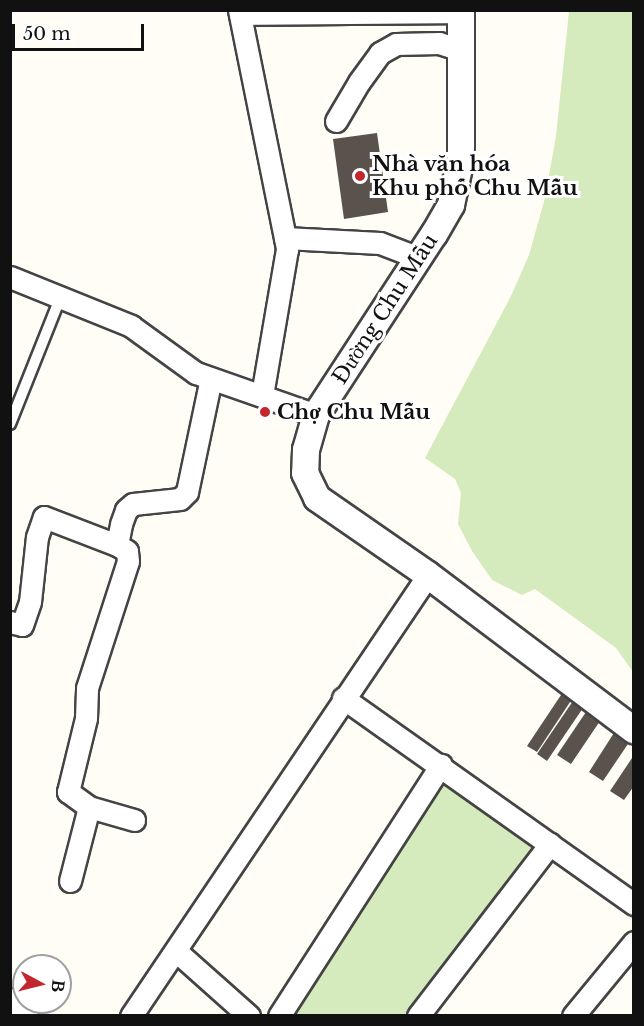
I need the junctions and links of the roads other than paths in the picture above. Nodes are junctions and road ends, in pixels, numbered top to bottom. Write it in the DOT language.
graph roads {
  1 [pos="461,11"];
  2 [pos="240,12"];
  3 [pos="461,50"];
  4 [pos="336,121"];
  5 [pos="285,238"];
  6 [pos="419,258"];
  7 [pos="10,277"];
  8 [pos="61,296"];
  9 [pos="211,378"];
  10 [pos="262,396"];
  11 [pos="316,415"];
  12 [pos="10,424"];
  13 [pos="117,545"];
  14 [pos="428,575"];
  15 [pos="10,622"];
  16 [pos="343,698"];
  17 [pos="633,730"];
  18 [pos="441,765"];
  19 [pos="89,807"];
  20 [pos="134,820"];
  21 [pos="550,844"];
  22 [pos="70,881"];
  23 [pos="633,904"];
  24 [pos="633,942"];
  25 [pos="176,951"];
  26 [pos="10,1002"];
  27 [pos="25,1016"];
  28 [pos="131,1016"];
  29 [pos="249,1016"];
  30 [pos="279,1016"];
  31 [pos="418,1016"];
  32 [pos="573,1016"];
  1 -- 2 [label="street"];
  1 -- 3 [label="street, Đường Chu Mẫu"];
  2 -- 5 [label="street"];
  3 -- 4 [label="street"];
  3 -- 6 [label="street, Đường Chu Mẫu"];
  5 -- 6 [label="street"];
  5 -- 10 [label="street"];
  6 -- 11 [label="street, Đường Chu Mẫu"];
  7 -- 8 [label="street"];
  8 -- 9 [label="street"];
  8 -- 12 [label="lane"];
  9 -- 10 [label="street"];
  9 -- 13 [label="street"];
  10 -- 11 [label="street"];
  11 -- 14 [label="street, Đường Chu Mẫu"];
  13 -- 15 [label="street"];
  13 -- 19 [label="street"];
  14 -- 16 [label="street"];
  14 -- 17 [label="street, Đường Chu Mẫu"];
  16 -- 18 [label="street"];
  16 -- 25 [label="street"];
  18 -- 21 [label="street"];
  18 -- 30 [label="street"];
  19 -- 20 [label="street"];
  19 -- 22 [label="street"];
  21 -- 23 [label="street"];
  21 -- 31 [label="street"];
  24 -- 32 [label="street"];
  25 -- 28 [label="street"];
  25 -- 29 [label="street"];
  26 -- 27 [label="street"];
}
